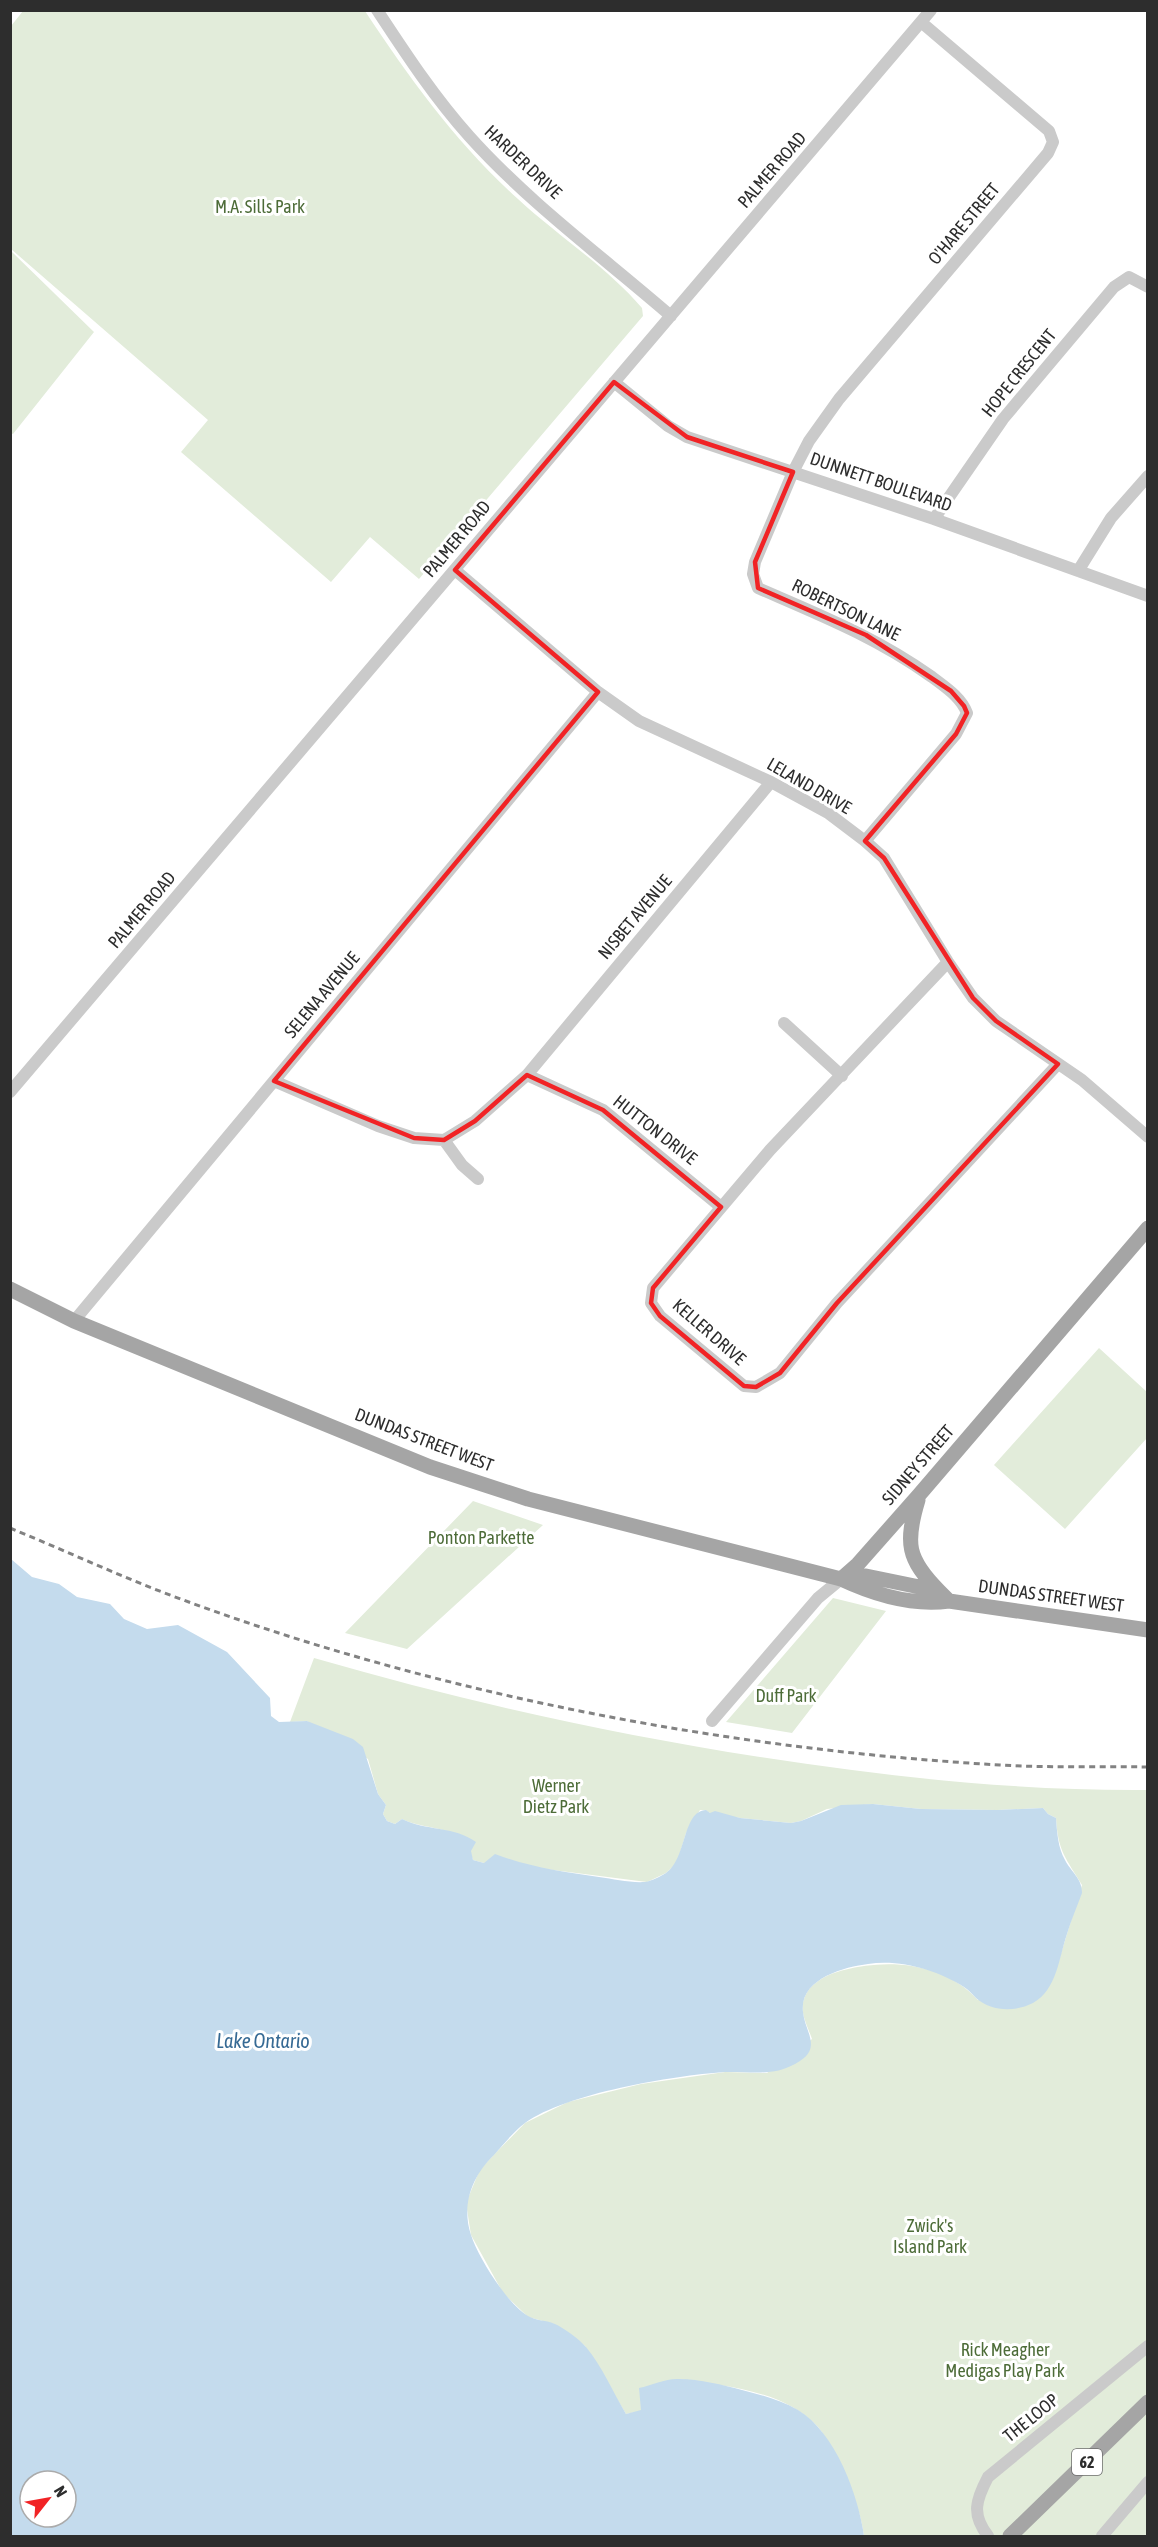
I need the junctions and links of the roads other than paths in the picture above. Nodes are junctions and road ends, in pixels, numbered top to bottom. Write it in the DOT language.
graph roads {
  1 [pos="377,10"];
  2 [pos="931,10"];
  3 [pos="921,22"];
  4 [pos="1148,287"];
  5 [pos="671,316"];
  6 [pos="614,382"];
  7 [pos="793,471"];
  8 [pos="1148,476"];
  9 [pos="934,519"];
  10 [pos="455,570"];
  11 [pos="1077,571"];
  12 [pos="1148,596"];
  13 [pos="598,692"];
  14 [pos="771,782"];
  15 [pos="865,841"];
  16 [pos="948,962"];
  17 [pos="784,1023"];
  18 [pos="1058,1064"];
  19 [pos="527,1075"];
  20 [pos="842,1076"];
  21 [pos="274,1081"];
  22 [pos="10,1092"];
  23 [pos="1148,1137"];
  24 [pos="444,1140"];
  25 [pos="478,1179"];
  26 [pos="721,1207"];
  27 [pos="1148,1228"];
  28 [pos="10,1289"];
  29 [pos="74,1321"];
  30 [pos="919,1495"];
  31 [pos="841,1579"];
  32 [pos="944,1596"];
  33 [pos="1148,1630"];
  34 [pos="712,1721"];
  35 [pos="1148,2346"];
  36 [pos="1148,2402"];
  37 [pos="1148,2482"];
  38 [pos="988,2536"];
  39 [pos="1010,2536"];
  40 [pos="1102,2536"];
  1 -- 5 [label="street, HARDER DRIVE"];
  2 -- 3 [label="street, PALMER ROAD"];
  3 -- 5 [label="street, PALMER ROAD"];
  3 -- 7 [label="street, O'HARE STREET"];
  4 -- 9 [label="street, HOPE CRESCENT"];
  5 -- 6 [label="street, PALMER ROAD"];
  6 -- 7 [label="street, DUNNETT BOULEVARD"];
  6 -- 10 [label="street, PALMER ROAD"];
  7 -- 9 [label="street, DUNNETT BOULEVARD"];
  7 -- 15 [label="street, ROBERTSON LANE"];
  8 -- 11 [label="street"];
  9 -- 11 [label="street, DUNNETT BOULEVARD"];
  10 -- 13 [label="street, LELAND DRIVE"];
  10 -- 22 [label="street, PALMER ROAD"];
  11 -- 12 [label="street, DUNNETT BOULEVARD"];
  13 -- 14 [label="street, LELAND DRIVE"];
  13 -- 21 [label="street, SELENA AVENUE"];
  14 -- 15 [label="street, LELAND DRIVE"];
  14 -- 19 [label="street, NISBET AVENUE"];
  15 -- 16 [label="street, LELAND DRIVE"];
  16 -- 18 [label="street, LELAND DRIVE"];
  16 -- 20 [label="street, KELLER DRIVE"];
  17 -- 20 [label="street"];
  18 -- 23 [label="street, LELAND DRIVE"];
  18 -- 26 [label="street, KELLER DRIVE"];
  19 -- 24 [label="street"];
  19 -- 26 [label="street, HUTTON DRIVE"];
  20 -- 26 [label="street, KELLER DRIVE"];
  21 -- 24 [label="street"];
  21 -- 29 [label="street, SELENA AVENUE"];
  24 -- 25 [label="street"];
  27 -- 30 [label="main road, SIDNEY STREET"];
  28 -- 29 [label="main road, DUNDAS STREET WEST"];
  29 -- 31 [label="main road, DUNDAS STREET WEST"];
  30 -- 31 [label="main road, SIDNEY STREET"];
  30 -- 32 [label="main road"];
  31 -- 32 [label="main road, DUNDAS STREET WEST"];
  31 -- 34 [label="street, SIDNEY STREET"];
  32 -- 33 [label="main road, DUNDAS STREET WEST"];
  35 -- 38 [label="street, THE LOOP"];
  36 -- 39 [label="main road, 62"];
  37 -- 40 [label="street"];
}
